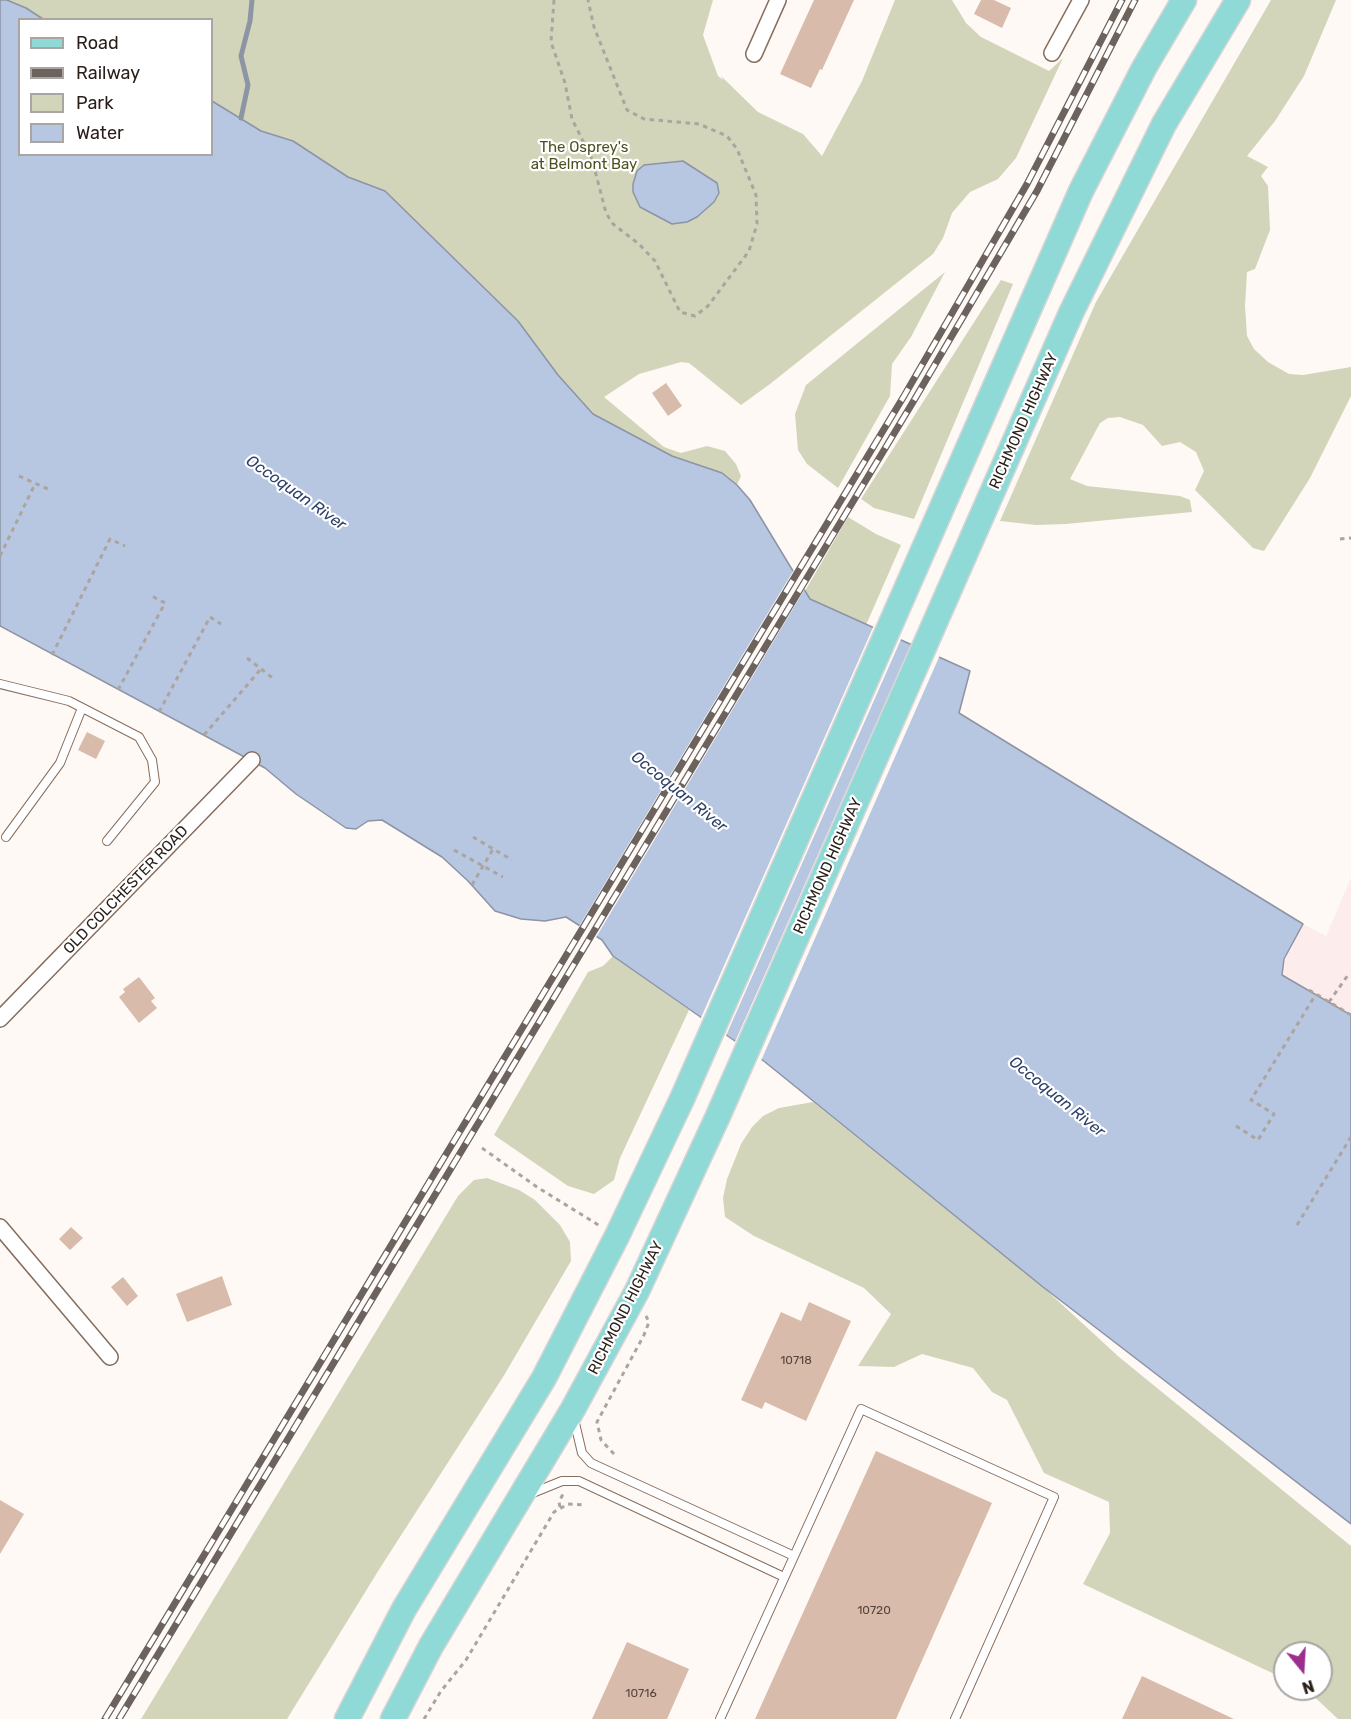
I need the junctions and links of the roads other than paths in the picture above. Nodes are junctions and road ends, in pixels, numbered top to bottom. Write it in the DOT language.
graph roads {
  1 [pos="778,0"];
  2 [pos="1081,0"];
  3 [pos="1184,0"];
  4 [pos="1238,0"];
  5 [pos="1052,52"];
  6 [pos="754,54"];
  7 [pos="2,687"];
  8 [pos="82,708"];
  9 [pos="252,760"];
  10 [pos="6,837"];
  11 [pos="107,841"];
  12 [pos="0,1019"];
  13 [pos="0,1227"];
  14 [pos="110,1357"];
  15 [pos="573,1409"];
  16 [pos="520,1498"];
  17 [pos="794,1556"];
  18 [pos="784,1577"];
  19 [pos="347,1719"];
  20 [pos="393,1719"];
  21 [pos="720,1719"];
  22 [pos="955,1719"];
  1 -- 6 [label="street"];
  2 -- 5 [label="street"];
  3 -- 19 [label="main road"];
  4 -- 15 [label="main road, RICHMOND HIGHWAY"];
  7 -- 8 [label="lane"];
  8 -- 10 [label="lane"];
  8 -- 11 [label="lane"];
  9 -- 12 [label="street, OLD COLCHESTER ROAD"];
  13 -- 14 [label="street"];
  15 -- 16 [label="main road, RICHMOND HIGHWAY"];
  15 -- 17 [label="lane"];
  16 -- 18 [label="lane"];
  16 -- 20 [label="main road, RICHMOND HIGHWAY"];
  17 -- 18 [label="lane"];
  17 -- 22 [label="lane"];
  18 -- 21 [label="lane"];
}
